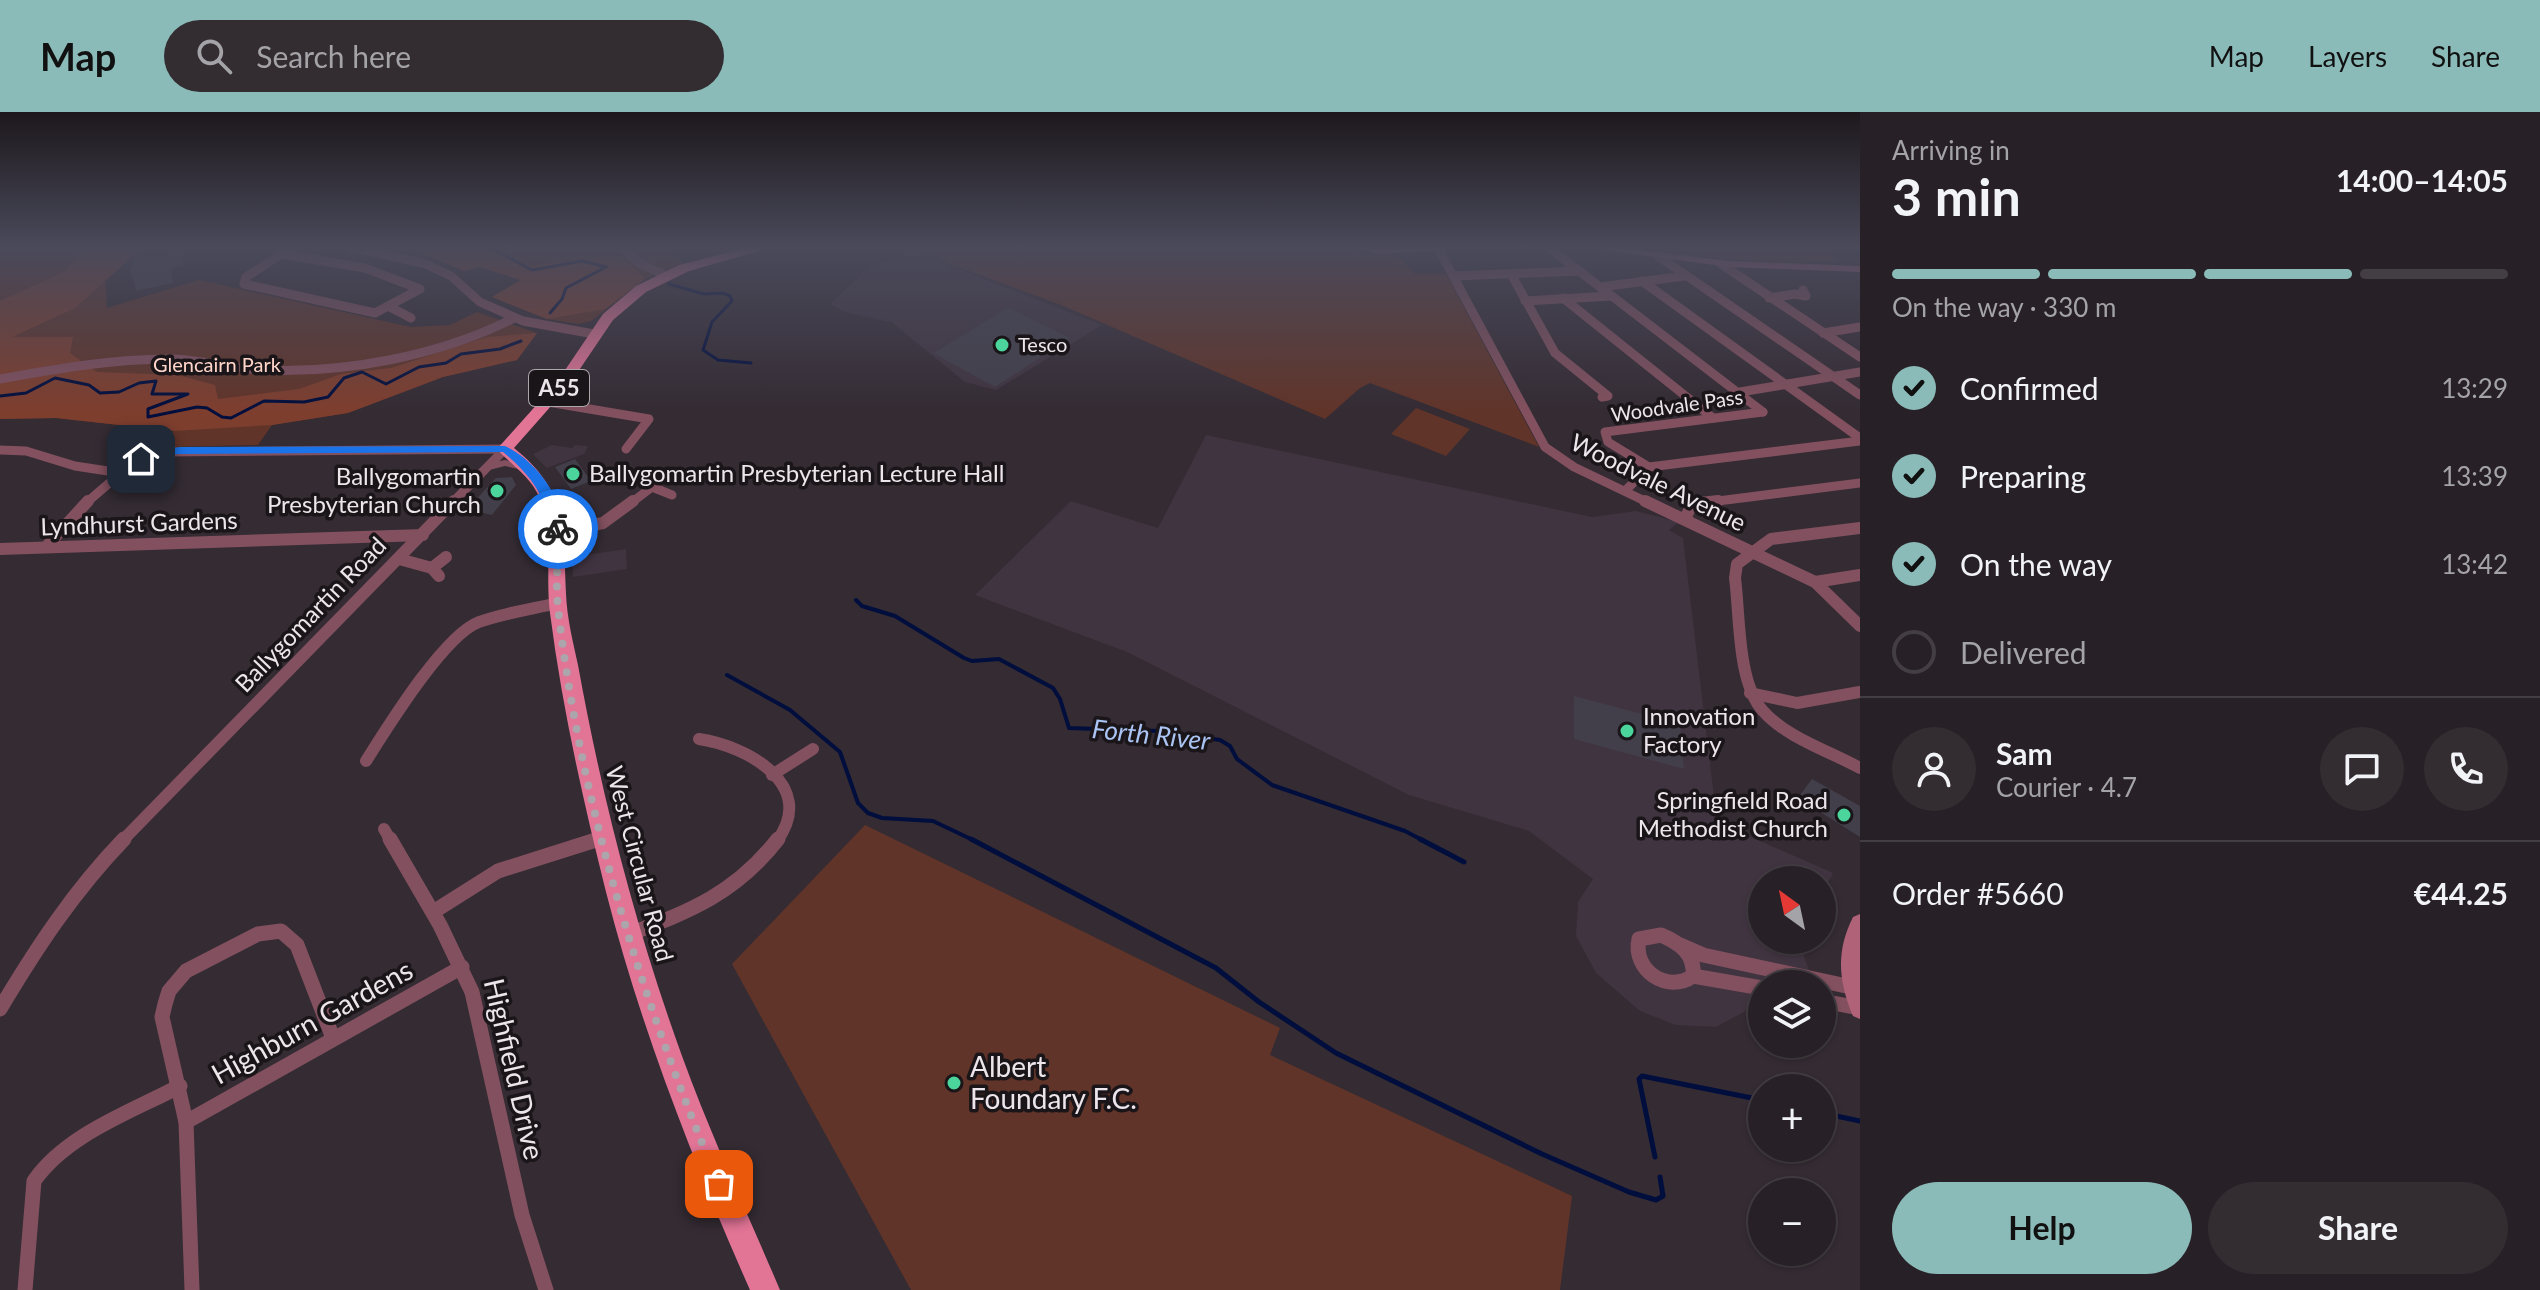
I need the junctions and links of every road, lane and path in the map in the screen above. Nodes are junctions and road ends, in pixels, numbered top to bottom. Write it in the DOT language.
graph roads {
  1 [pos="320,302"];
  2 [pos="399,302"];
  3 [pos="480,302"];
  4 [pos="626,302"];
  5 [pos="1469,302"];
  6 [pos="1526,302"];
  7 [pos="1568,302"];
  8 [pos="1619,302"];
  9 [pos="1671,302"];
  10 [pos="1723,302"];
  11 [pos="1775,302"];
  12 [pos="390,307"];
  13 [pos="411,318"];
  14 [pos="514,318"];
  15 [pos="605,321"];
  16 [pos="1860,327"];
  17 [pos="567,331"];
  18 [pos="1823,333"];
  19 [pos="594,334"];
  20 [pos="1860,357"];
  21 [pos="1860,372"];
  22 [pos="1833,377"];
  23 [pos="0,379"];
  24 [pos="1785,384"];
  25 [pos="1740,392"];
  26 [pos="1860,395"];
  27 [pos="1602,397"];
  28 [pos="548,402"];
  29 [pos="1713,418"];
  30 [pos="1860,440"];
  31 [pos="626,449"];
  32 [pos="0,450"];
  33 [pos="497,458"];
  34 [pos="1649,467"];
  35 [pos="121,473"];
  36 [pos="1860,483"];
  37 [pos="1625,491"];
  38 [pos="672,495"];
  39 [pos="1685,519"];
  40 [pos="1860,528"];
  41 [pos="558,532"];
  42 [pos="423,535"];
  43 [pos="46,547"];
  44 [pos="0,549"];
  45 [pos="1752,551"];
  46 [pos="446,557"];
  47 [pos="399,559"];
  48 [pos="1860,575"];
  49 [pos="1815,582"];
  50 [pos="558,603"];
  51 [pos="1860,626"];
  52 [pos="1860,692"];
  53 [pos="1750,693"];
  54 [pos="699,739"];
  55 [pos="813,749"];
  56 [pos="366,761"];
  57 [pos="1860,768"];
  58 [pos="772,775"];
  59 [pos="384,829"];
  60 [pos="602,838"];
  61 [pos="433,912"];
  62 [pos="1860,923"];
  63 [pos="629,934"];
  64 [pos="1680,945"];
  65 [pos="462,967"];
  66 [pos="1693,976"];
  67 [pos="1748,986"];
  68 [pos="1856,987"];
  69 [pos="1836,1004"];
  70 [pos="1860,1008"];
  71 [pos="0,1009"];
  72 [pos="333,1038"];
  73 [pos="180,1086"];
  74 [pos="186,1122"];
  75 [pos="25,1290"];
  76 [pos="192,1290"];
  77 [pos="546,1290"];
  78 [pos="765,1290"];
  1 -- 12 [label="street"];
  2 -- 12 [label="street"];
  3 -- 14 [label="street"];
  4 -- 15 [label="highway, Ballygomartin Road / A55"];
  5 -- 37 [label="street, Woodvale Avenue"];
  6 -- 27 [label="street"];
  7 -- 29 [label="street"];
  8 -- 25 [label="street"];
  9 -- 24 [label="street"];
  10 -- 22 [label="street"];
  11 -- 18 [label="street"];
  12 -- 13 [label="street"];
  14 -- 17 [label="street"];
  14 -- 23 [label="street"];
  15 -- 17 [label="street"];
  15 -- 19 [label="highway, Ballygomartin Road / A55"];
  16 -- 18 [label="street"];
  17 -- 19 [label="street"];
  18 -- 20 [label="street"];
  19 -- 28 [label="highway, Ballygomartin Road / A55"];
  21 -- 22 [label="street"];
  22 -- 24 [label="street"];
  22 -- 26 [label="street"];
  24 -- 25 [label="street"];
  24 -- 30 [label="street"];
  25 -- 29 [label="street, Woodvale Pass"];
  28 -- 31 [label="street"];
  28 -- 33 [label="highway, Ballygomartin Road / A55"];
  29 -- 34 [label="street, Woodvale Pass"];
  30 -- 34 [label="street"];
  32 -- 35 [label="street"];
  33 -- 35 [label="street"];
  33 -- 41 [label="highway, West Circular Road"];
  33 -- 42 [label="street, Ballygomartin Road"];
  34 -- 37 [label="street"];
  35 -- 43 [label="street"];
  36 -- 39 [label="street"];
  37 -- 39 [label="street, Woodvale Avenue"];
  38 -- 41 [label="street"];
  39 -- 45 [label="street, Woodvale Avenue"];
  40 -- 45 [label="street"];
  41 -- 50 [label="highway, West Circular Road"];
  42 -- 43 [label="street, Lyndhurst Gardens"];
  42 -- 47 [label="street, Ballygomartin Road"];
  43 -- 44 [label="street, Lyndhurst Gardens"];
  45 -- 49 [label="street, Woodvale Avenue"];
  45 -- 53 [label="street"];
  46 -- 47 [label="street"];
  47 -- 71 [label="street, Ballygomartin Road"];
  48 -- 49 [label="street"];
  49 -- 51 [label="street, Woodvale Avenue"];
  50 -- 56 [label="street"];
  50 -- 60 [label="highway, West Circular Road"];
  52 -- 53 [label="street"];
  53 -- 57 [label="street"];
  54 -- 58 [label="street"];
  55 -- 58 [label="street"];
  58 -- 63 [label="street"];
  59 -- 61 [label="street, Highfield Drive"];
  60 -- 61 [label="street"];
  60 -- 63 [label="highway, West Circular Road"];
  61 -- 65 [label="street, Highfield Drive"];
  62 -- 68 [label="main road"];
  63 -- 78 [label="highway, West Circular Road"];
  64 -- 66 [label="street"];
  64 -- 66 [label="street"];
  64 -- 68 [label="street"];
  65 -- 72 [label="street, Highburn Gardens"];
  65 -- 77 [label="street, Highfield Drive"];
  66 -- 67 [label="street"];
  68 -- 70 [label="main road"];
  69 -- 70 [label="street"];
  72 -- 73 [label="street"];
  72 -- 74 [label="street, Highburn Gardens"];
  73 -- 74 [label="street"];
  73 -- 75 [label="street"];
  74 -- 76 [label="street"];
}
